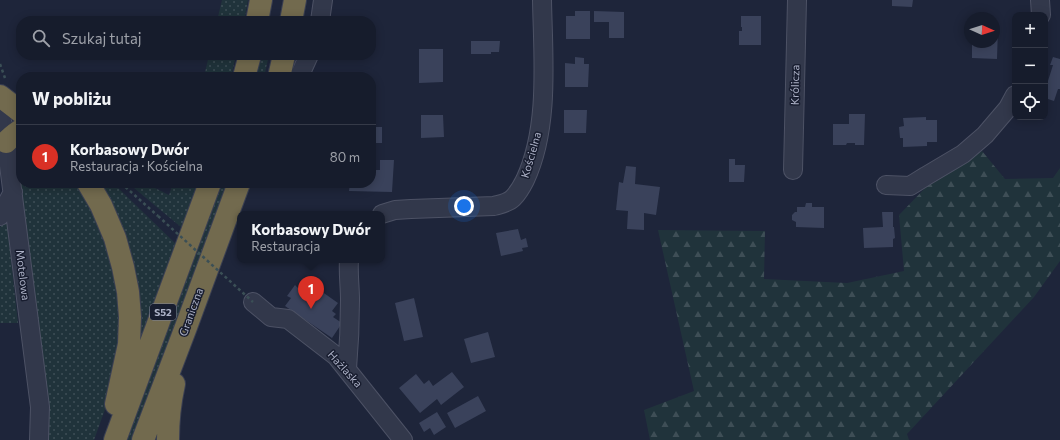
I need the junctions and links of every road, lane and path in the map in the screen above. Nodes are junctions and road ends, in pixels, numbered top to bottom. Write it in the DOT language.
graph roads {
  1 [pos="261,0"];
  2 [pos="295,0"];
  3 [pos="323,0"];
  4 [pos="542,0"];
  5 [pos="797,0"];
  6 [pos="1040,0"];
  7 [pos="1041,12"];
  8 [pos="258,16"];
  9 [pos="292,16"];
  10 [pos="321,16"];
  11 [pos="249,60"];
  12 [pos="283,60"];
  13 [pos="307,60"];
  14 [pos="245,72"];
  15 [pos="280,72"];
  16 [pos="301,72"];
  17 [pos="0,96"];
  18 [pos="1012,101"];
  19 [pos="16,108"];
  20 [pos="0,112"];
  21 [pos="14,136"];
  22 [pos="793,170"];
  23 [pos="886,185"];
  24 [pos="91,188"];
  25 [pos="127,188"];
  26 [pos="208,188"];
  27 [pos="237,188"];
  28 [pos="13,192"];
  29 [pos="385,213"];
  30 [pos="0,216"];
  31 [pos="349,263"];
  32 [pos="253,302"];
  33 [pos="186,327"];
  34 [pos="347,369"];
  35 [pos="39,440"];
  36 [pos="109,440"];
  37 [pos="115,440"];
  38 [pos="143,440"];
  39 [pos="168,440"];
  40 [pos="403,440"];
  1 -- 8 [label="highway"];
  2 -- 9 [label="highway"];
  3 -- 10 [label="street"];
  4 -- 29 [label="street, Kościelna"];
  5 -- 22 [label="street, Królicza"];
  6 -- 7 [label="street"];
  11 -- 14 [label="highway"];
  12 -- 15 [label="highway"];
  13 -- 16 [label="street"];
  17 -- 19 [label="highway"];
  18 -- 23 [label="street"];
  20 -- 21 [label="street, Motelowa"];
  21 -- 28 [label="street, Motelowa"];
  24 -- 36 [label="highway"];
  25 -- 32 [label="path, bridge"];
  26 -- 37 [label="highway, S52"];
  27 -- 33 [label="highway, Graniczna / S52"];
  28 -- 30 [label="street"];
  28 -- 35 [label="street, Motelowa"];
  31 -- 34 [label="street"];
  32 -- 34 [label="street, Hażlaska"];
  33 -- 38 [label="highway, Graniczna / S52"];
  33 -- 39 [label="highway"];
  34 -- 40 [label="street, Hażlaska"];
}
